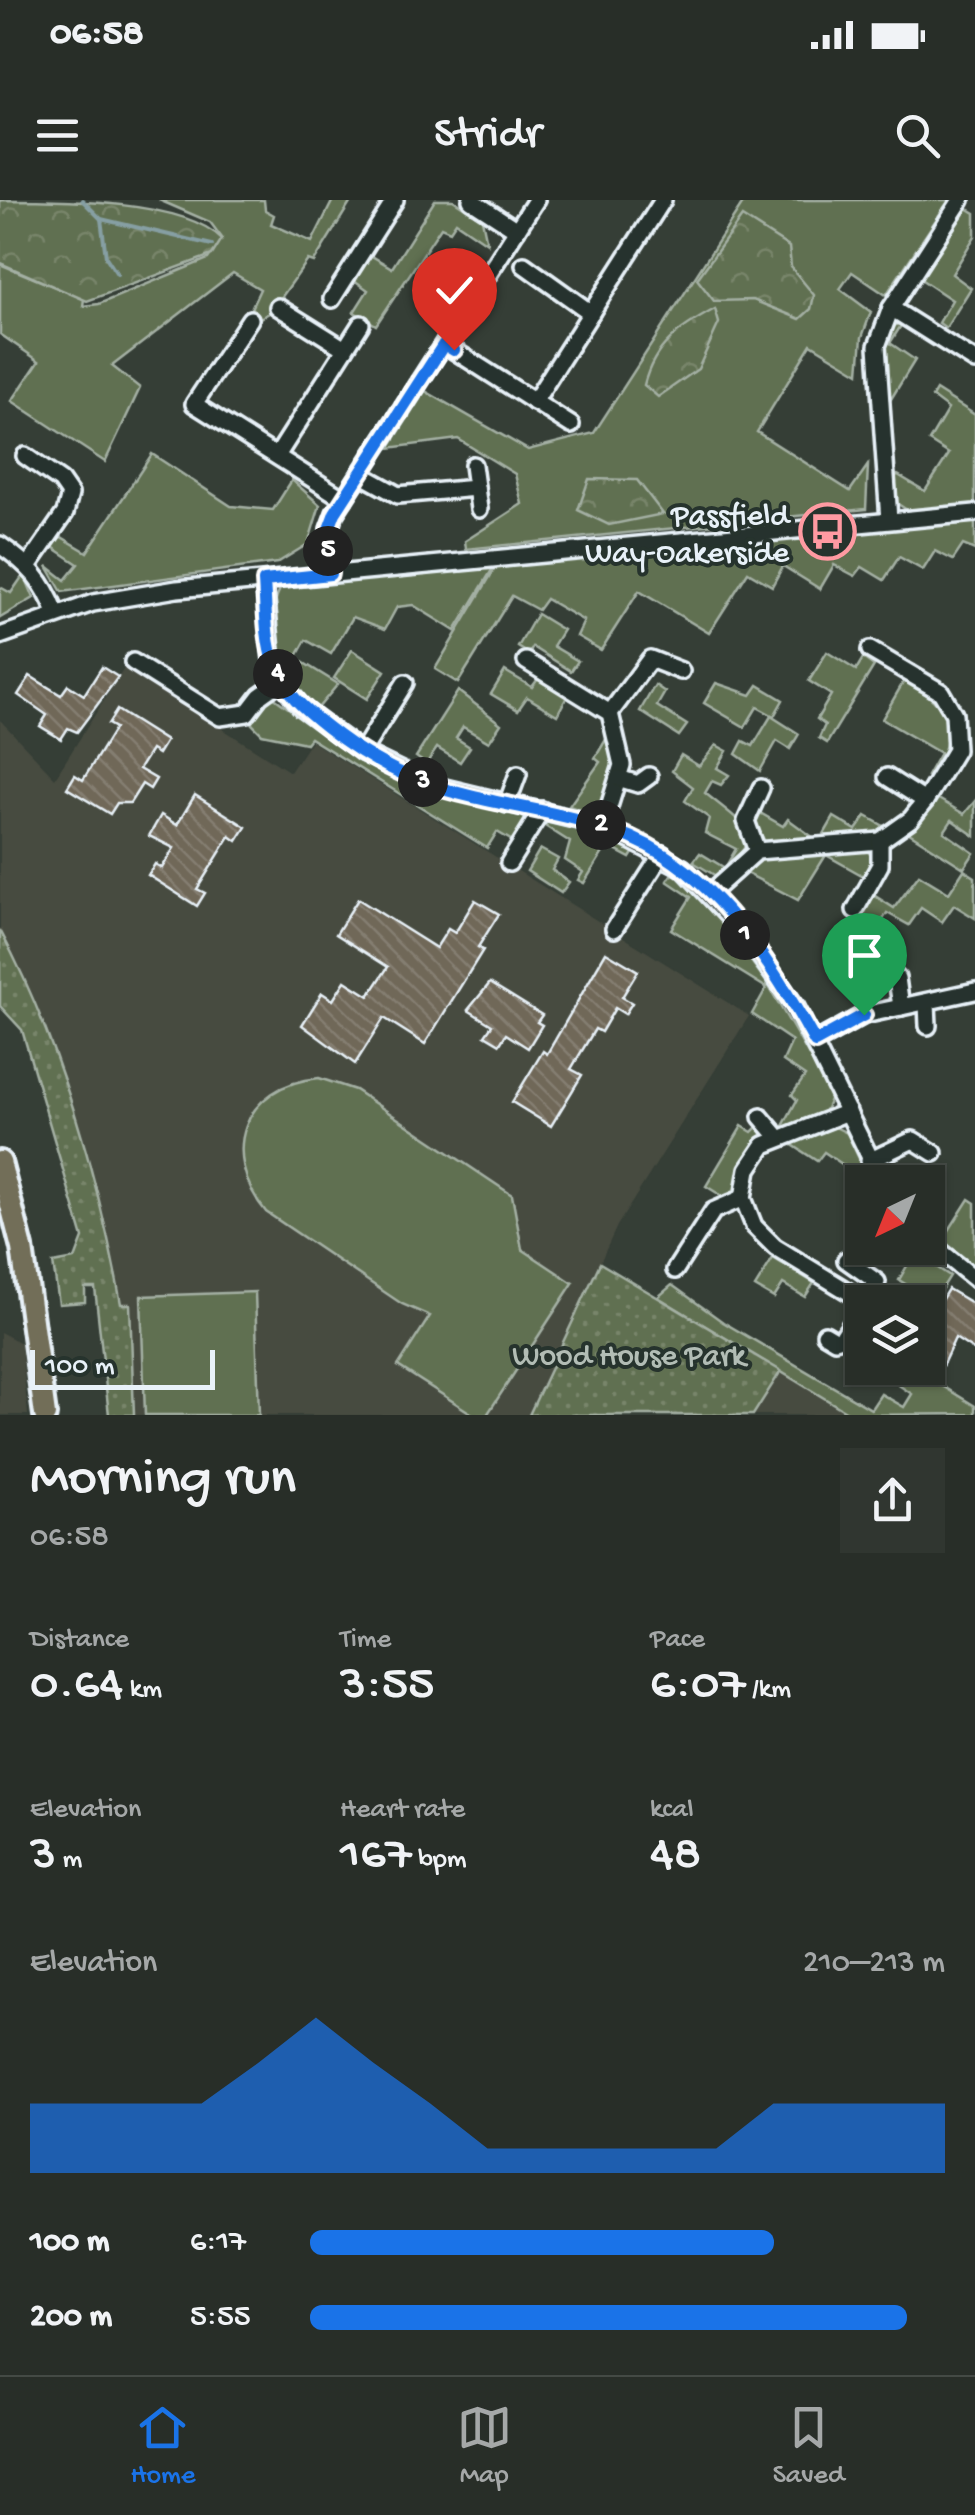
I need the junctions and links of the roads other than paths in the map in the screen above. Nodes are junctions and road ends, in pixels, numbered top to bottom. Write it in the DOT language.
graph roads {
  1 [pos="396,200"];
  2 [pos="470,200"];
  3 [pos="536,200"];
  4 [pos="961,200"];
  5 [pos="656,203"];
  6 [pos="517,230"];
  7 [pos="524,265"];
  8 [pos="332,299"];
  9 [pos="278,307"];
  10 [pos="891,308"];
  11 [pos="591,312"];
  12 [pos="250,319"];
  13 [pos="360,324"];
  14 [pos="444,344"];
  15 [pos="345,348"];
  16 [pos="975,360"];
  17 [pos="534,402"];
  18 [pos="571,425"];
  19 [pos="25,456"];
  20 [pos="277,456"];
  21 [pos="474,465"];
  22 [pos="360,474"];
  23 [pos="476,488"];
  24 [pos="344,499"];
  25 [pos="480,510"];
  26 [pos="975,513"];
  27 [pos="890,520"];
  28 [pos="0,545"];
  29 [pos="29,565"];
  30 [pos="330,574"];
  31 [pos="264,581"];
  32 [pos="56,613"];
  33 [pos="0,636"];
  34 [pos="870,650"];
  35 [pos="526,660"];
  36 [pos="132,662"];
  37 [pos="681,671"];
  38 [pos="281,681"];
  39 [pos="405,682"];
  40 [pos="610,713"];
  41 [pos="362,752"];
  42 [pos="518,774"];
  43 [pos="648,776"];
  44 [pos="886,777"];
  45 [pos="618,778"];
  46 [pos="761,788"];
  47 [pos="925,801"];
  48 [pos="507,804"];
  49 [pos="542,810"];
  50 [pos="603,826"];
  51 [pos="880,841"];
  52 [pos="757,851"];
  53 [pos="662,854"];
  54 [pos="509,863"];
  55 [pos="709,894"];
  56 [pos="855,910"];
  57 [pos="614,928"];
  58 [pos="882,966"];
  59 [pos="975,991"];
  60 [pos="927,1003"];
  61 [pos="902,1007"];
  62 [pos="928,1026"];
  63 [pos="815,1042"];
  64 [pos="848,1112"];
  65 [pos="761,1117"];
  66 [pos="778,1137"];
  67 [pos="934,1153"];
  68 [pos="870,1161"];
  69 [pos="0,1162"];
  70 [pos="872,1165"];
  71 [pos="743,1198"];
  72 [pos="945,1255"];
  73 [pos="855,1265"];
  74 [pos="675,1270"];
  75 [pos="975,1279"];
  76 [pos="876,1285"];
  77 [pos="845,1294"];
  78 [pos="845,1333"];
  79 [pos="824,1334"];
  80 [pos="45,1415"];
  1 -- 8 [label="street"];
  2 -- 6 [label="street"];
  3 -- 6 [label="street"];
  4 -- 10 [label="street"];
  5 -- 11 [label="street"];
  6 -- 14 [label="street"];
  7 -- 11 [label="street"];
  9 -- 15 [label="street"];
  10 -- 16 [label="street"];
  10 -- 27 [label="street"];
  11 -- 17 [label="street"];
  12 -- 20 [label="street"];
  13 -- 15 [label="street"];
  14 -- 17 [label="street"];
  14 -- 22 [label="street"];
  15 -- 20 [label="street"];
  17 -- 18 [label="street"];
  19 -- 29 [label="street"];
  20 -- 24 [label="street"];
  21 -- 23 [label="street"];
  22 -- 23 [label="street"];
  22 -- 24 [label="street"];
  23 -- 25 [label="street"];
  24 -- 30 [label="street"];
  26 -- 27 [label="street"];
  27 -- 30 [label="street"];
  28 -- 29 [label="street"];
  29 -- 32 [label="street"];
  30 -- 31 [label="street"];
  31 -- 32 [label="street"];
  31 -- 38 [label="street"];
  32 -- 33 [label="street"];
  34 -- 47 [label="street"];
  35 -- 40 [label="street"];
  36 -- 38 [label="street"];
  37 -- 40 [label="street"];
  38 -- 41 [label="street"];
  39 -- 41 [label="street"];
  40 -- 45 [label="street"];
  41 -- 48 [label="street"];
  42 -- 48 [label="street"];
  43 -- 45 [label="street"];
  44 -- 47 [label="street"];
  45 -- 50 [label="street"];
  46 -- 52 [label="street"];
  47 -- 51 [label="street"];
  48 -- 49 [label="street"];
  49 -- 50 [label="street"];
  49 -- 54 [label="street"];
  50 -- 53 [label="street"];
  51 -- 52 [label="street"];
  51 -- 56 [label="street"];
  52 -- 55 [label="street"];
  53 -- 55 [label="street"];
  53 -- 57 [label="street"];
  55 -- 63 [label="street"];
  58 -- 61 [label="street"];
  59 -- 60 [label="street"];
  60 -- 61 [label="street"];
  60 -- 62 [label="street"];
  61 -- 63 [label="street"];
  63 -- 64 [label="street"];
  64 -- 66 [label="street"];
  64 -- 68 [label="street"];
  65 -- 66 [label="street"];
  66 -- 71 [label="street"];
  67 -- 68 [label="street"];
  68 -- 70 [label="street"];
  69 -- 80 [label="main road"];
  71 -- 74 [label="street"];
  71 -- 77 [label="street"];
  72 -- 75 [label="street"];
  73 -- 76 [label="street"];
  78 -- 79 [label="street"];
}
